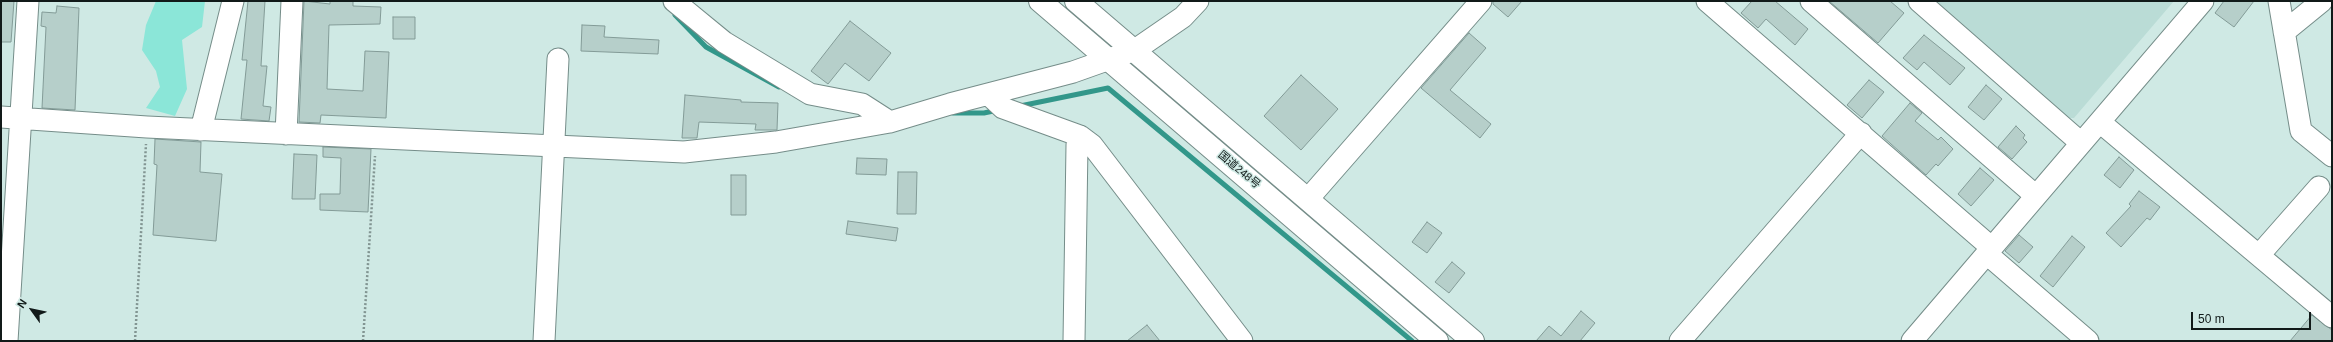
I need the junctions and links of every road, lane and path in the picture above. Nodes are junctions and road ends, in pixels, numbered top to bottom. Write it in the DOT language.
graph roads {
  1 [pos="28,1"];
  2 [pos="233,1"];
  3 [pos="292,1"];
  4 [pos="674,1"];
  5 [pos="1040,1"];
  6 [pos="1076,1"];
  7 [pos="1198,1"];
  8 [pos="1481,1"];
  9 [pos="1707,1"];
  10 [pos="1811,1"];
  11 [pos="1918,1"];
  12 [pos="2203,1"];
  13 [pos="2279,1"];
  14 [pos="2322,1"];
  15 [pos="2284,32"];
  16 [pos="1135,50"];
  17 [pos="558,59"];
  18 [pos="1109,61"];
  19 [pos="988,94"];
  20 [pos="1,116"];
  21 [pos="22,117"];
  22 [pos="890,122"];
  23 [pos="2101,123"];
  24 [pos="147,127"];
  25 [pos="200,130"];
  26 [pos="286,134"];
  27 [pos="1861,134"];
  28 [pos="1080,136"];
  29 [pos="376,139"];
  30 [pos="2081,143"];
  31 [pos="554,146"];
  32 [pos="2332,156"];
  33 [pos="2319,187"];
  34 [pos="2036,196"];
  35 [pos="1308,199"];
  36 [pos="1990,251"];
  37 [pos="7,253"];
  38 [pos="2260,254"];
  39 [pos="2332,317"];
  40 [pos="5,338"];
  41 [pos="135,341"];
  42 [pos="363,341"];
  43 [pos="544,341"];
  44 [pos="1074,341"];
  45 [pos="1242,341"];
  46 [pos="1437,341"];
  47 [pos="1472,341"];
  48 [pos="1680,341"];
  49 [pos="1912,341"];
  50 [pos="2088,341"];
  1 -- 21 [label="street"];
  2 -- 25 [label="street"];
  3 -- 26 [label="street"];
  4 -- 22 [label="street"];
  5 -- 18 [label="highway, 国道248号"];
  6 -- 16 [label="highway, 国道248号"];
  7 -- 16 [label="street"];
  8 -- 35 [label="street"];
  9 -- 27 [label="street"];
  10 -- 34 [label="street"];
  11 -- 30 [label="street"];
  12 -- 23 [label="street"];
  13 -- 15 [label="street"];
  14 -- 15 [label="street"];
  15 -- 32 [label="street"];
  16 -- 18 [label="street"];
  16 -- 35 [label="highway, 国道248号"];
  17 -- 31 [label="street"];
  18 -- 19 [label="street"];
  18 -- 46 [label="highway, 国道248号"];
  19 -- 22 [label="street"];
  19 -- 28 [label="street"];
  20 -- 21 [label="street"];
  21 -- 24 [label="street"];
  21 -- 37 [label="street"];
  22 -- 31 [label="street"];
  23 -- 30 [label="street"];
  23 -- 38 [label="street"];
  24 -- 25 [label="street"];
  24 -- 41 [label="path"];
  25 -- 26 [label="street"];
  26 -- 29 [label="street"];
  27 -- 36 [label="street"];
  27 -- 48 [label="street"];
  28 -- 44 [label="street"];
  28 -- 45 [label="street"];
  29 -- 31 [label="street"];
  29 -- 42 [label="path"];
  30 -- 34 [label="street"];
  31 -- 43 [label="street"];
  33 -- 38 [label="street"];
  34 -- 36 [label="street"];
  35 -- 47 [label="highway, 国道248号"];
  36 -- 49 [label="street"];
  36 -- 50 [label="street"];
  37 -- 40 [label="street"];
  38 -- 39 [label="street"];
}
